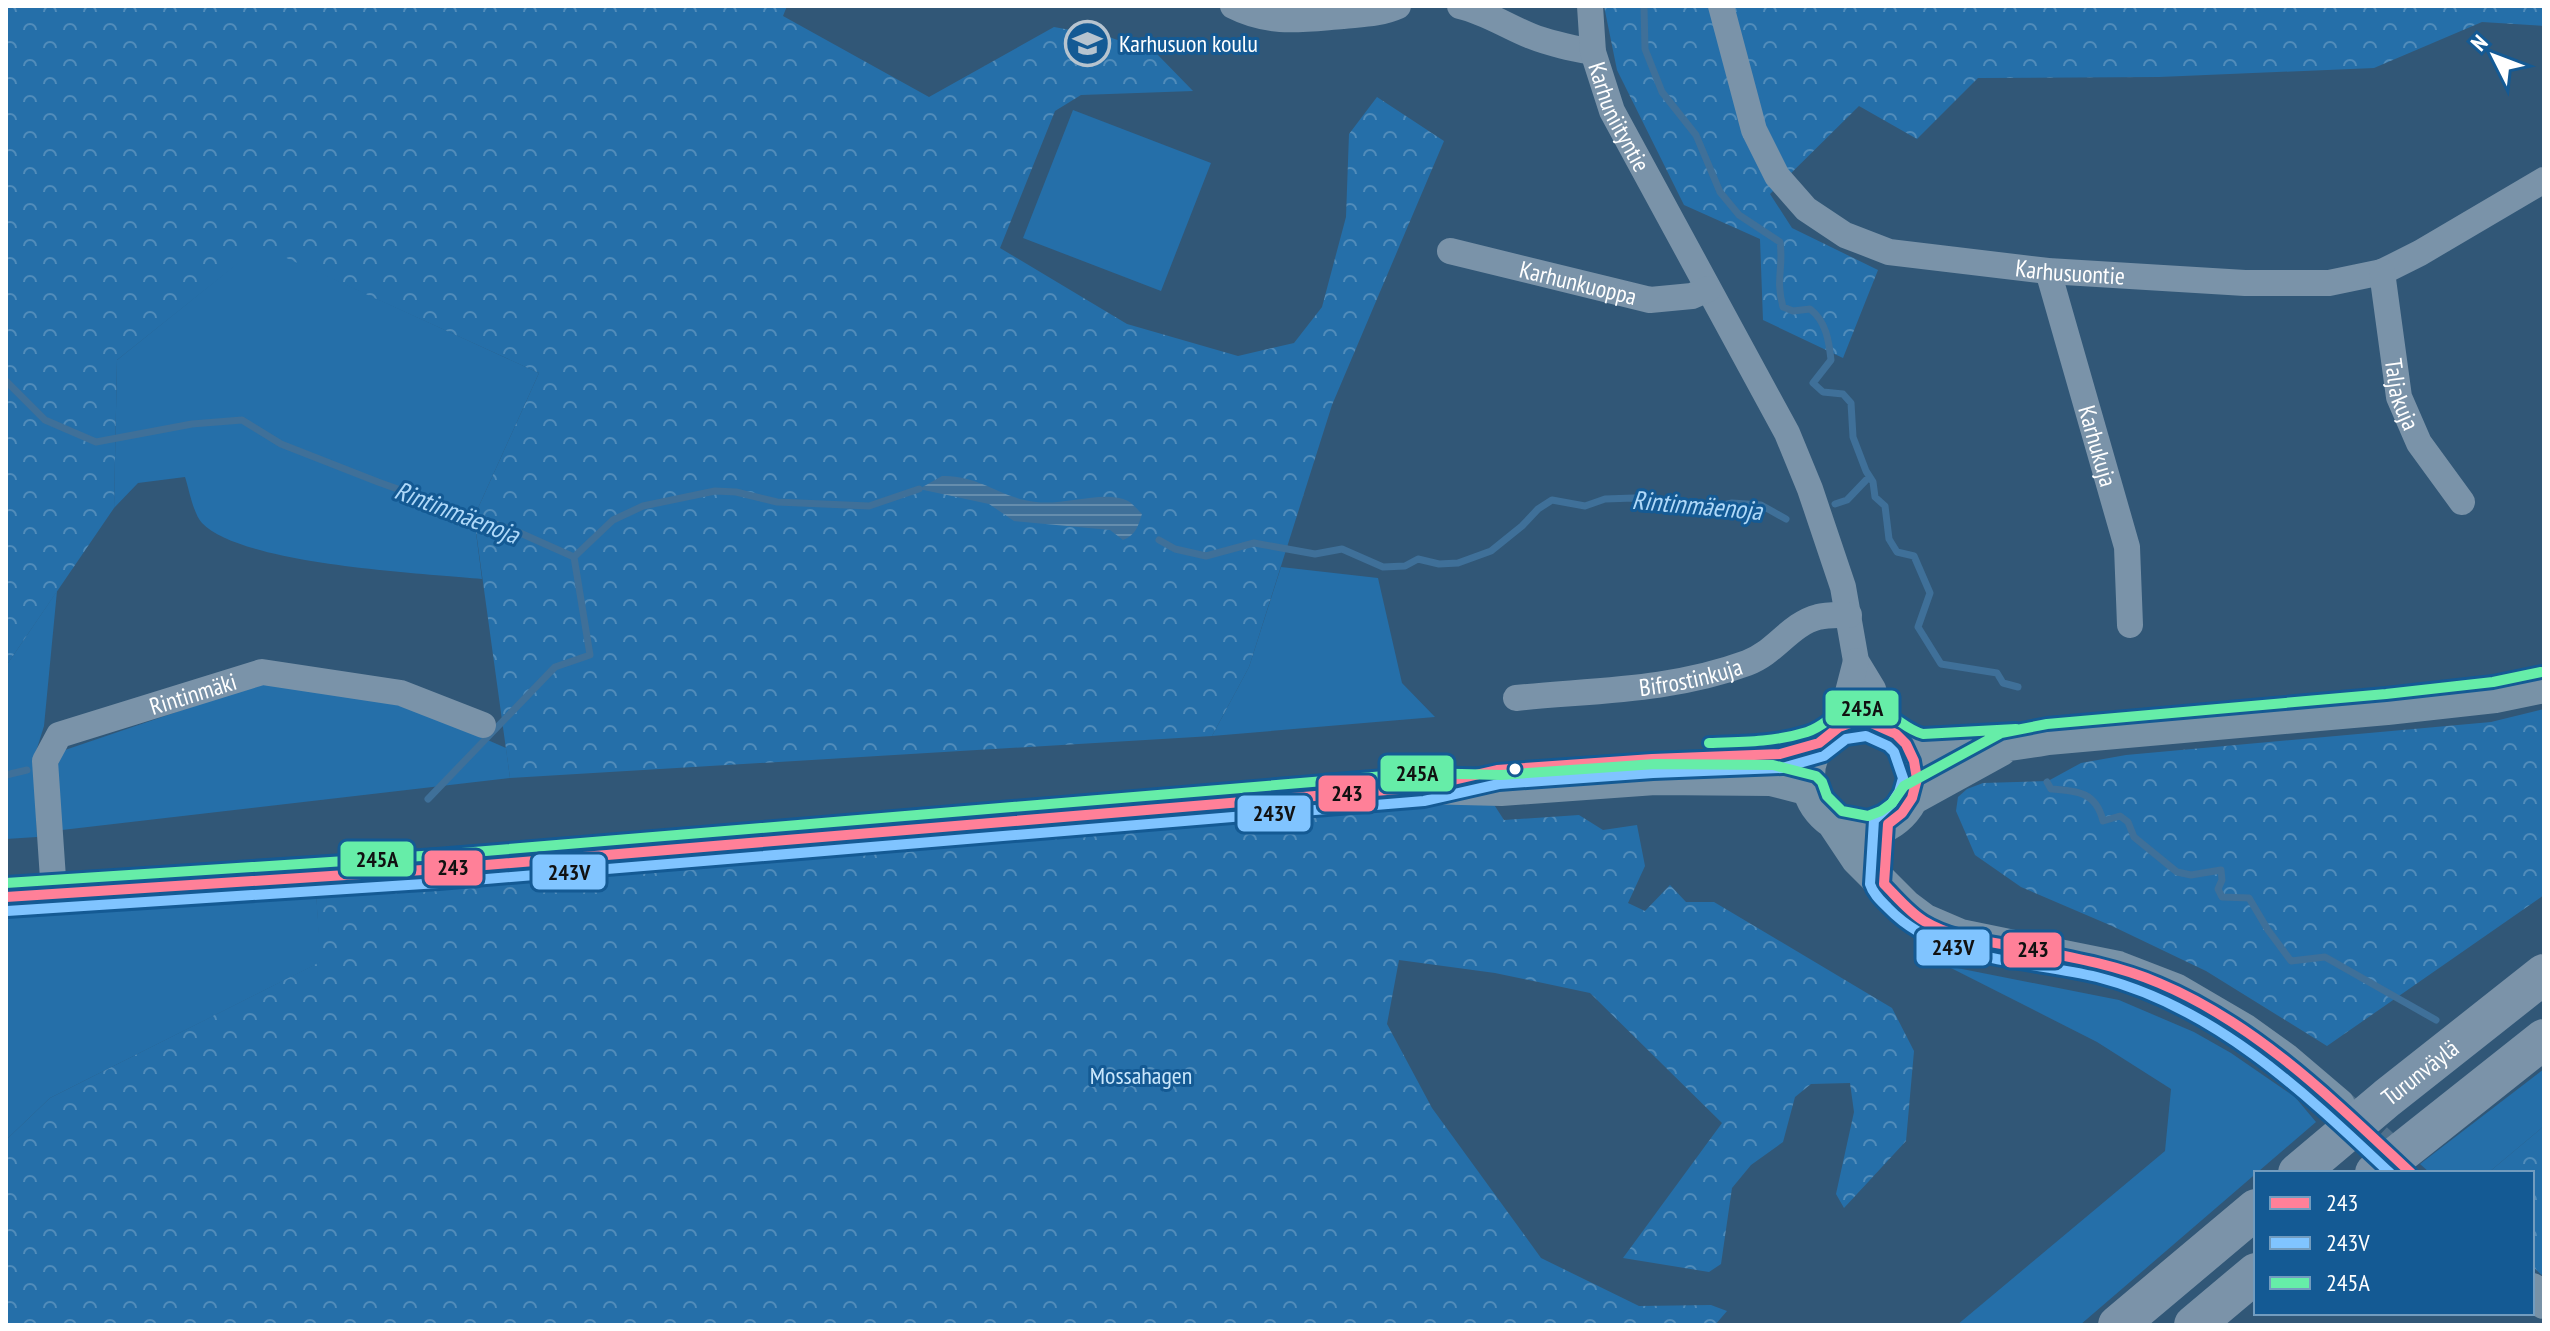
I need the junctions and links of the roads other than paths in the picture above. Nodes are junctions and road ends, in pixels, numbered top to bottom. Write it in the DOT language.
graph roads {
  1 [pos="1233,6"];
  2 [pos="1398,6"];
  3 [pos="1460,6"];
  4 [pos="1590,6"];
  5 [pos="1721,6"];
  6 [pos="1593,52"];
  7 [pos="2544,180"];
  8 [pos="1450,251"];
  9 [pos="2048,271"];
  10 [pos="2382,272"];
  11 [pos="1708,289"];
  12 [pos="2462,502"];
  13 [pos="1849,615"];
  14 [pos="2130,625"];
  15 [pos="1856,661"];
  16 [pos="2544,686"];
  17 [pos="1516,698"];
  18 [pos="483,725"];
  19 [pos="1829,735"];
  20 [pos="1895,735"];
  21 [pos="2008,745"];
  22 [pos="1423,787"];
  23 [pos="1810,789"];
  24 [pos="1912,798"];
  25 [pos="1834,823"];
  26 [pos="1888,824"];
  27 [pos="1884,884"];
  28 [pos="54,893"];
  29 [pos="6,897"];
  30 [pos="2544,974"];
  31 [pos="2544,1039"];
  32 [pos="2338,1105"];
  33 [pos="2300,1171"];
  34 [pos="2378,1171"];
  35 [pos="2254,1211"];
  36 [pos="2254,1275"];
  37 [pos="2118,1325"];
  38 [pos="2194,1325"];
  1 -- 2 [label="street"];
  3 -- 6 [label="street"];
  4 -- 6 [label="street, Karhuniityntie"];
  5 -- 9 [label="street, Karhusuontie"];
  6 -- 11 [label="street, Karhuniityntie"];
  7 -- 10 [label="street, Karhusuontie"];
  8 -- 11 [label="street, Karhunkuoppa"];
  9 -- 10 [label="street, Karhusuontie"];
  9 -- 14 [label="street, Karhukuja"];
  10 -- 12 [label="street, Taljakuja"];
  11 -- 13 [label="street, Karhuniityntie"];
  13 -- 15 [label="street, Karhuniityntie"];
  13 -- 17 [label="street, Bifrostinkuja"];
  15 -- 19 [label="street, Karhuniityntie"];
  15 -- 20 [label="street, Karhuniityntie"];
  16 -- 21 [label="main road"];
  18 -- 28 [label="street, Rintinmäki"];
  19 -- 20 [label="main road"];
  19 -- 22 [label="main road"];
  19 -- 23 [label="main road"];
  20 -- 21 [label="main road"];
  20 -- 24 [label="main road"];
  21 -- 24 [label="main road"];
  22 -- 23 [label="main road"];
  22 -- 28 [label="main road"];
  23 -- 25 [label="main road"];
  24 -- 26 [label="main road"];
  25 -- 26 [label="main road"];
  25 -- 27 [label="main road"];
  26 -- 27 [label="main road"];
  27 -- 32 [label="main road"];
  28 -- 29 [label="main road"];
  30 -- 33 [label="highway, Turunväylä"];
  31 -- 34 [label="highway, Turunväylä"];
  35 -- 37 [label="highway"];
  36 -- 38 [label="highway"];
}
